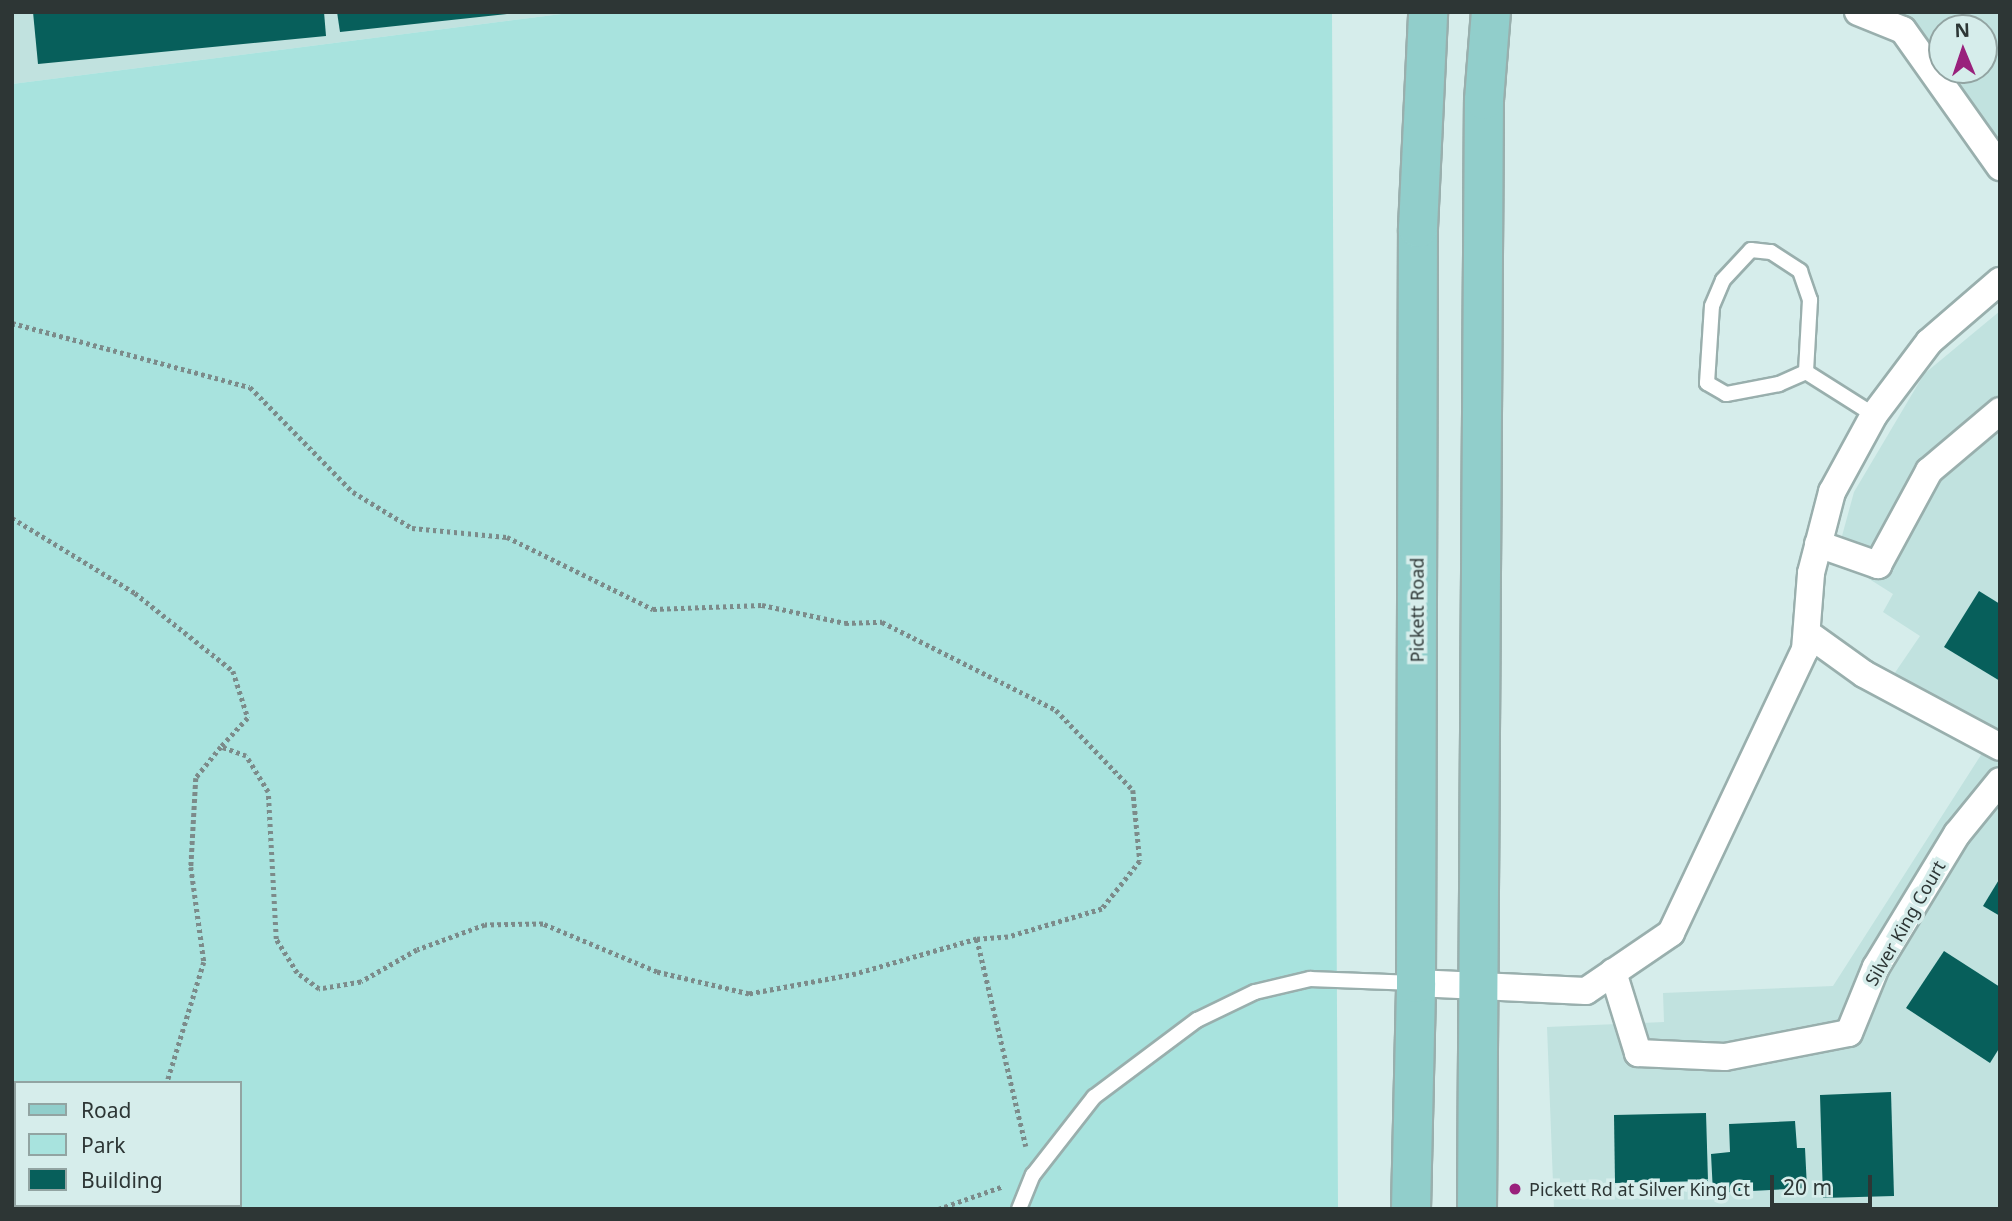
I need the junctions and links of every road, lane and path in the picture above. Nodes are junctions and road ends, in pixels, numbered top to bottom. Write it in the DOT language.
graph roads {
  1 [pos="1428,12"];
  2 [pos="1491,12"];
  3 [pos="1858,12"];
  4 [pos="2000,167"];
  5 [pos="2000,281"];
  6 [pos="12,323"];
  7 [pos="1806,372"];
  8 [pos="2000,411"];
  9 [pos="1874,415"];
  10 [pos="12,518"];
  11 [pos="1818,544"];
  12 [pos="1807,633"];
  13 [pos="220,747"];
  14 [pos="2000,747"];
  15 [pos="2000,781"];
  16 [pos="977,939"];
  17 [pos="1613,972"];
  18 [pos="1416,983"];
  19 [pos="1478,988"];
  20 [pos="168,1081"];
  21 [pos="1033,1175"];
  22 [pos="937,1209"];
  23 [pos="1019,1209"];
  24 [pos="1411,1209"];
  25 [pos="1477,1209"];
  1 -- 18 [label="main road, Pickett Road"];
  2 -- 19 [label="main road"];
  3 -- 4 [label="street"];
  5 -- 9 [label="street"];
  6 -- 16 [label="path"];
  7 -- 7 [label="lane"];
  7 -- 9 [label="lane"];
  8 -- 11 [label="street"];
  9 -- 11 [label="street"];
  10 -- 13 [label="path"];
  11 -- 12 [label="street"];
  12 -- 14 [label="street"];
  12 -- 17 [label="street"];
  13 -- 16 [label="path"];
  13 -- 20 [label="path"];
  15 -- 17 [label="street, Silver King Court"];
  16 -- 21 [label="path"];
  17 -- 19 [label="street"];
  18 -- 19 [label="street"];
  18 -- 21 [label="lane"];
  18 -- 24 [label="main road, Pickett Road"];
  19 -- 25 [label="main road"];
  21 -- 22 [label="path"];
  21 -- 23 [label="lane"];
}
